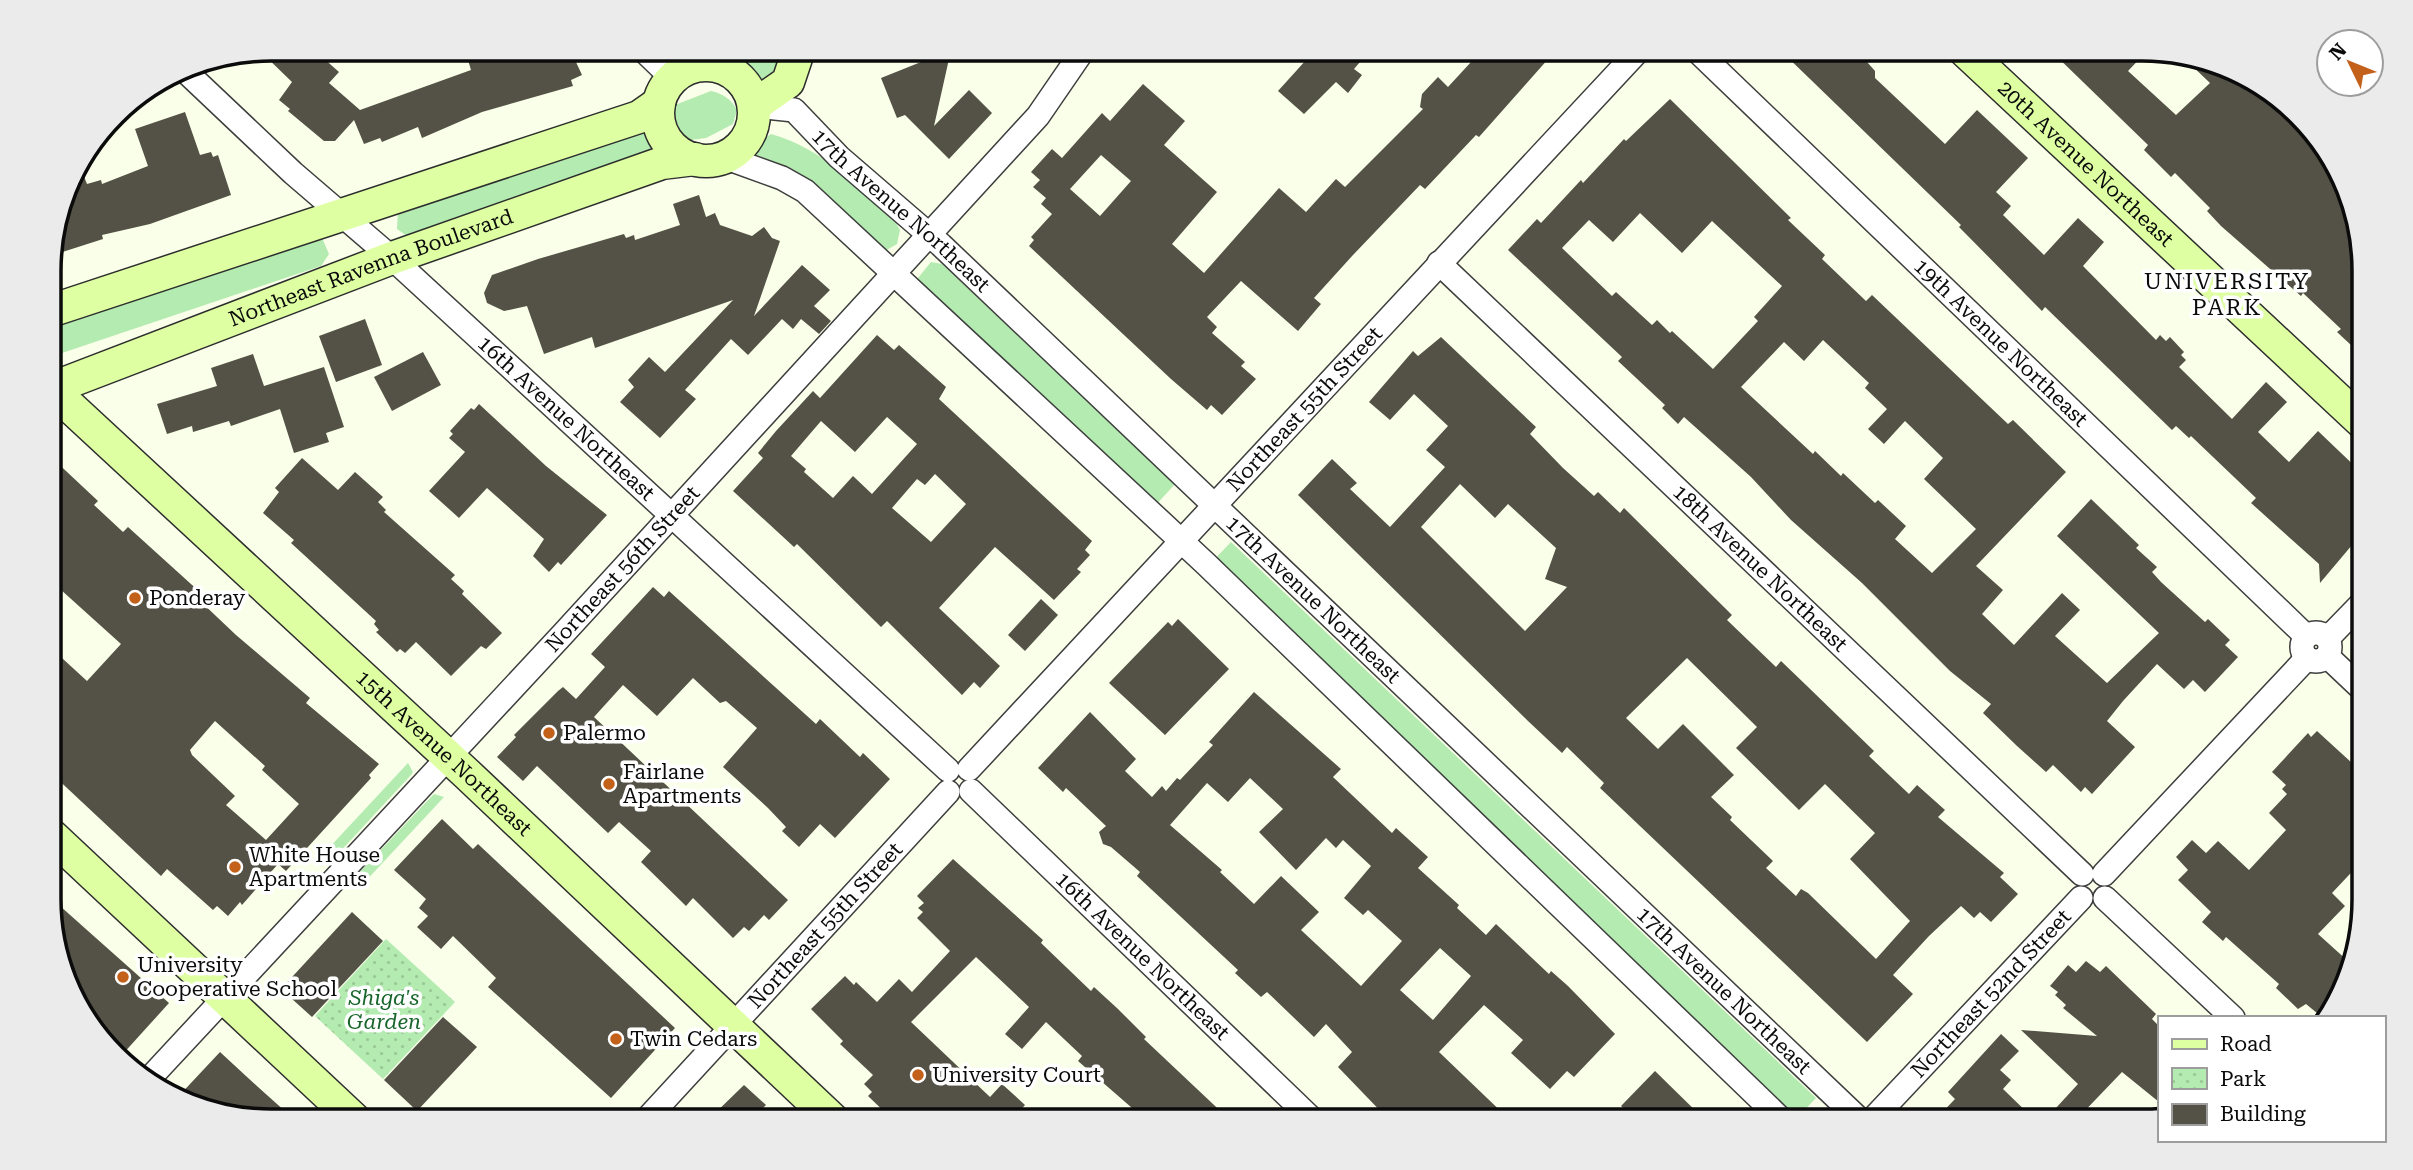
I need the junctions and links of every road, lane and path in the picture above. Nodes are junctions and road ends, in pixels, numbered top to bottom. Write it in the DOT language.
graph roads {
  1 [pos="649,61"];
  2 [pos="710,61"];
  3 [pos="725,61"];
  4 [pos="797,61"];
  5 [pos="1076,61"];
  6 [pos="1629,61"];
  7 [pos="1707,61"];
  8 [pos="1976,61"];
  9 [pos="192,77"];
  10 [pos="665,91"];
  11 [pos="791,96"];
  12 [pos="754,106"];
  13 [pos="709,158"];
  14 [pos="341,215"];
  15 [pos="928,234"];
  16 [pos="391,258"];
  17 [pos="1439,263"];
  18 [pos="892,273"];
  19 [pos="62,307"];
  20 [pos="62,384"];
  21 [pos="62,399"];
  22 [pos="2352,413"];
  23 [pos="1215,506"];
  24 [pos="670,516"];
  25 [pos="1182,542"];
  26 [pos="2352,613"];
  27 [pos="2317,647"];
  28 [pos="2352,680"];
  29 [pos="448,756"];
  30 [pos="959,781"];
  31 [pos="61,844"];
  32 [pos="2093,874"];
  33 [pos="2081,898"];
  34 [pos="2105,898"];
  35 [pos="224,997"];
  36 [pos="2231,1016"];
  37 [pos="733,1027"];
  38 [pos="154,1073"];
  39 [pos="1301,1108"];
  40 [pos="1770,1108"];
  41 [pos="1848,1108"];
  42 [pos="1883,1108"];
  43 [pos="343,1109"];
  44 [pos="656,1109"];
  45 [pos="821,1109"];
  1 -- 10 [label="street"];
  2 -- 10 [label="main road"];
  3 -- 12 [label="main road"];
  4 -- 11 [label="main road"];
  5 -- 15 [label="street, Northeast 56th Street"];
  6 -- 17 [label="street, Northeast 55th Street"];
  7 -- 27 [label="street, 19th Avenue Northeast"];
  8 -- 22 [label="main road, 20th Avenue Northeast"];
  9 -- 14 [label="street, 16th Avenue Northeast"];
  10 -- 13 [label="main road"];
  10 -- 14 [label="main road"];
  11 -- 12 [label="main road"];
  11 -- 15 [label="street, 17th Avenue Northeast"];
  12 -- 13 [label="main road"];
  13 -- 16 [label="main road, Northeast Ravenna Boulevard"];
  13 -- 18 [label="street"];
  14 -- 16 [label="street, 16th Avenue Northeast"];
  14 -- 19 [label="main road"];
  15 -- 18 [label="street, Northeast 56th Street"];
  15 -- 23 [label="street, 17th Avenue Northeast"];
  16 -- 20 [label="main road, Northeast Ravenna Boulevard"];
  16 -- 24 [label="street, 16th Avenue Northeast"];
  17 -- 23 [label="street, Northeast 55th Street"];
  17 -- 32 [label="street, 18th Avenue Northeast"];
  18 -- 24 [label="street, Northeast 56th Street"];
  18 -- 25 [label="street"];
  21 -- 29 [label="main road, 15th Avenue Northeast"];
  23 -- 25 [label="street, Northeast 55th Street"];
  23 -- 41 [label="street, 17th Avenue Northeast"];
  24 -- 29 [label="street, Northeast 56th Street"];
  24 -- 30 [label="street, 16th Avenue Northeast"];
  25 -- 30 [label="street, Northeast 55th Street"];
  25 -- 40 [label="street"];
  26 -- 27 [label="street"];
  27 -- 28 [label="street, 19th Avenue Northeast"];
  27 -- 32 [label="street"];
  29 -- 35 [label="street, Northeast 56th Street"];
  29 -- 37 [label="main road, 15th Avenue Northeast"];
  30 -- 37 [label="street, Northeast 55th Street"];
  30 -- 39 [label="street, 16th Avenue Northeast"];
  31 -- 35 [label="main road"];
  32 -- 33 [label="street"];
  32 -- 34 [label="street"];
  33 -- 34 [label="street"];
  33 -- 42 [label="street, Northeast 52nd Street"];
  34 -- 36 [label="street"];
  35 -- 38 [label="street, Northeast 56th Street"];
  35 -- 43 [label="main road"];
  37 -- 44 [label="street, Northeast 55th Street"];
  37 -- 45 [label="main road, 15th Avenue Northeast"];
}
